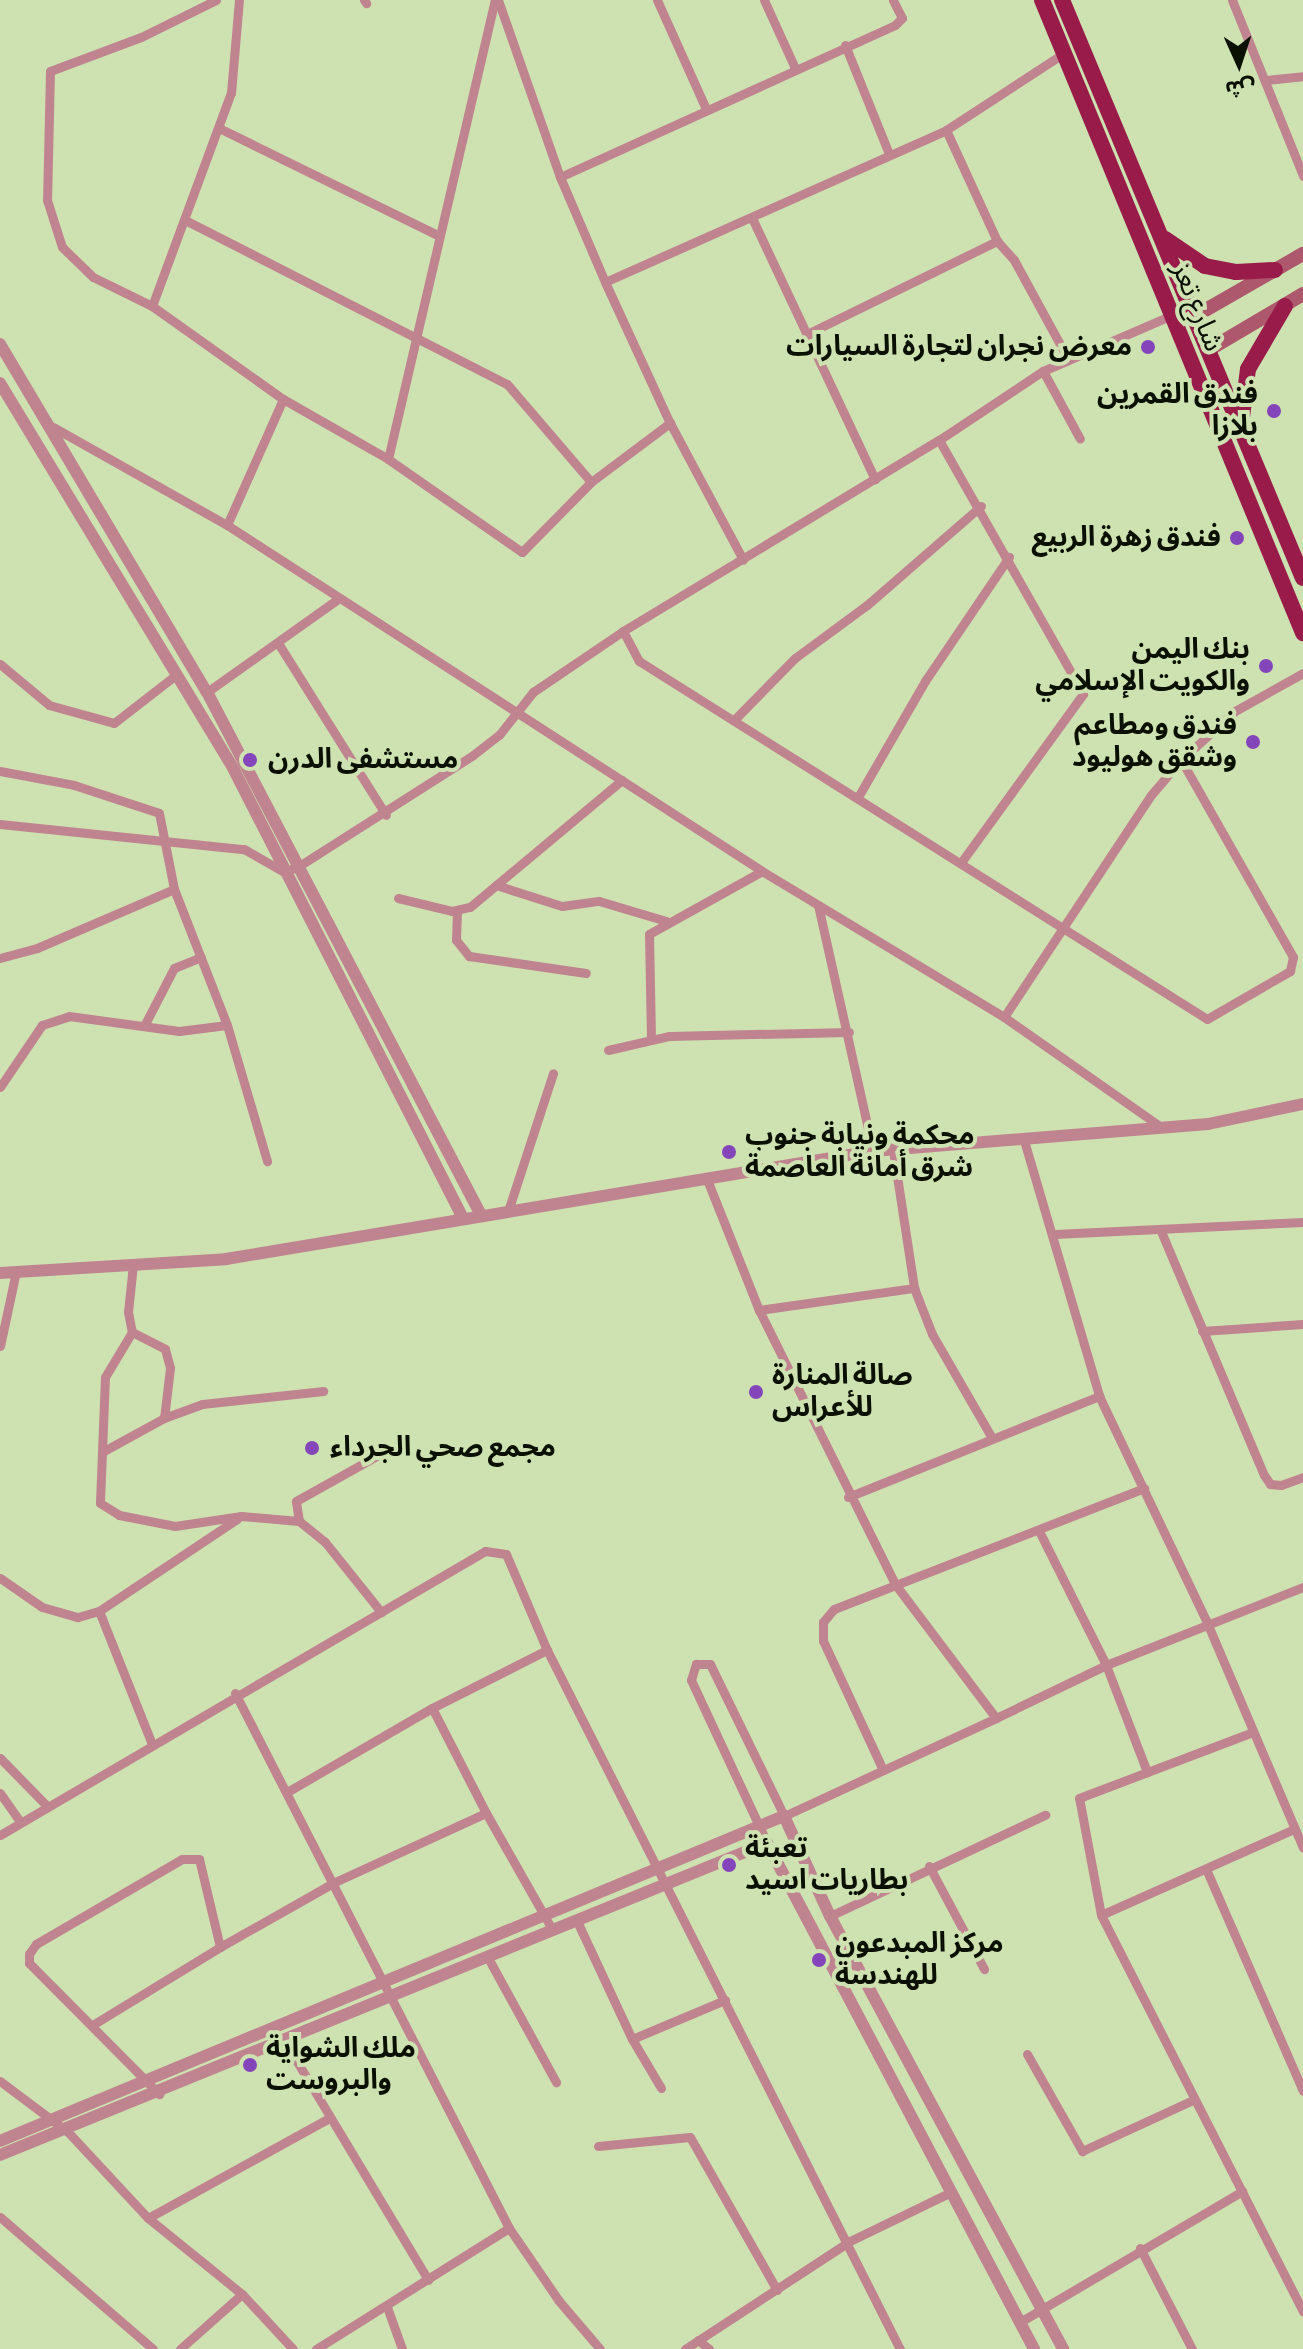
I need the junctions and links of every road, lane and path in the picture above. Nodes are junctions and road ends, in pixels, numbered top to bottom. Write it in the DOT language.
graph roads {
  1 [pos="216,0"];
  2 [pos="239,0"];
  3 [pos="496,0"];
  4 [pos="657,0"];
  5 [pos="764,0"];
  6 [pos="893,0"];
  7 [pos="1042,0"];
  8 [pos="1062,0"];
  9 [pos="1232,0"];
  10 [pos="845,45"];
  11 [pos="1064,53"];
  12 [pos="795,68"];
  13 [pos="1303,76"];
  14 [pos="1266,80"];
  15 [pos="706,109"];
  16 [pos="219,128"];
  17 [pos="946,130"];
  18 [pos="889,154"];
  19 [pos="1303,176"];
  20 [pos="560,177"];
  21 [pos="752,218"];
  22 [pos="185,220"];
  23 [pos="437,235"];
  24 [pos="1163,238"];
  25 [pos="997,241"];
  26 [pos="1303,254"];
  27 [pos="1275,270"];
  28 [pos="605,282"];
  29 [pos="1303,294"];
  30 [pos="152,306"];
  31 [pos="1285,306"];
  32 [pos="1172,315"];
  33 [pos="1195,316"];
  34 [pos="807,334"];
  35 [pos="420,338"];
  36 [pos="0,344"];
  37 [pos="1210,349"];
  38 [pos="1068,359"];
  39 [pos="1043,371"];
  40 [pos="0,383"];
  41 [pos="283,399"];
  42 [pos="670,423"];
  43 [pos="53,427"];
  44 [pos="32,434"];
  45 [pos="1240,435"];
  46 [pos="1080,439"];
  47 [pos="939,440"];
  48 [pos="388,459"];
  49 [pos="875,479"];
  50 [pos="591,482"];
  51 [pos="981,506"];
  52 [pos="227,525"];
  53 [pos="1009,557"];
  54 [pos="743,560"];
  55 [pos="1303,578"];
  56 [pos="338,599"];
  57 [pos="623,631"];
  58 [pos="1303,633"];
  59 [pos="278,643"];
  60 [pos="0,664"];
  61 [pos="1303,673"];
  62 [pos="173,677"];
  63 [pos="207,692"];
  64 [pos="516,713"];
  65 [pos="734,720"];
  66 [pos="1181,760"];
  67 [pos="0,771"];
  68 [pos="622,780"];
  69 [pos="858,797"];
  70 [pos="386,815"];
  71 [pos="0,824"];
  72 [pos="165,839"];
  73 [pos="962,861"];
  74 [pos="299,866"];
  75 [pos="762,871"];
  76 [pos="284,872"];
  77 [pos="496,885"];
  78 [pos="174,889"];
  79 [pos="398,898"];
  80 [pos="818,905"];
  81 [pos="457,911"];
  82 [pos="666,921"];
  83 [pos="1063,927"];
  84 [pos="201,957"];
  85 [pos="0,958"];
  86 [pos="586,973"];
  87 [pos="1004,1017"];
  88 [pos="227,1025"];
  89 [pos="144,1026"];
  90 [pos="849,1032"];
  91 [pos="651,1038"];
  92 [pos="608,1050"];
  93 [pos="553,1073"];
  94 [pos="0,1087"];
  95 [pos="1303,1104"];
  96 [pos="1158,1125"];
  97 [pos="1023,1137"];
  98 [pos="893,1150"];
  99 [pos="873,1151"];
  100 [pos="267,1161"];
  101 [pos="708,1182"];
  102 [pos="508,1211"];
  103 [pos="481,1215"];
  104 [pos="463,1218"];
  105 [pos="1303,1222"];
  106 [pos="1160,1229"];
  107 [pos="1055,1234"];
  108 [pos="133,1264"];
  109 [pos="0,1273"];
  110 [pos="15,1276"];
  111 [pos="914,1288"];
  112 [pos="759,1310"];
  113 [pos="1303,1324"];
  114 [pos="1202,1331"];
  115 [pos="132,1332"];
  116 [pos="0,1346"];
  117 [pos="323,1391"];
  118 [pos="1099,1396"];
  119 [pos="164,1418"];
  120 [pos="992,1438"];
  121 [pos="391,1448"];
  122 [pos="102,1452"];
  123 [pos="1303,1477"];
  124 [pos="1144,1488"];
  125 [pos="848,1497"];
  126 [pos="241,1516"];
  127 [pos="299,1521"];
  128 [pos="1039,1531"];
  129 [pos="0,1578"];
  130 [pos="895,1584"];
  131 [pos="1303,1587"];
  132 [pos="99,1611"];
  133 [pos="381,1612"];
  134 [pos="1208,1625"];
  135 [pos="547,1650"];
  136 [pos="1106,1665"];
  137 [pos="235,1693"];
  138 [pos="432,1708"];
  139 [pos="996,1718"];
  140 [pos="1253,1732"];
  141 [pos="151,1742"];
  142 [pos="0,1758"];
  143 [pos="883,1770"];
  144 [pos="1147,1772"];
  145 [pos="287,1792"];
  146 [pos="0,1793"];
  147 [pos="46,1805"];
  148 [pos="486,1813"];
  149 [pos="1045,1815"];
  150 [pos="784,1816"];
  151 [pos="19,1820"];
  152 [pos="760,1829"];
  153 [pos="1294,1829"];
  154 [pos="791,1831"];
  155 [pos="0,1835"];
  156 [pos="767,1843"];
  157 [pos="1303,1848"];
  158 [pos="929,1866"];
  159 [pos="1206,1869"];
  160 [pos="665,1875"];
  161 [pos="335,1882"];
  162 [pos="1101,1915"];
  163 [pos="830,1916"];
  164 [pos="576,1919"];
  165 [pos="549,1923"];
  166 [pos="220,1947"];
  167 [pos="487,1956"];
  168 [pos="984,1969"];
  169 [pos="384,1983"];
  170 [pos="391,1996"];
  171 [pos="725,2000"];
  172 [pos="94,2024"];
  173 [pos="632,2039"];
  174 [pos="284,2040"];
  175 [pos="1027,2054"];
  176 [pos="0,2081"];
  177 [pos="556,2082"];
  178 [pos="150,2083"];
  179 [pos="661,2088"];
  180 [pos="1303,2091"];
  181 [pos="159,2094"];
  182 [pos="1193,2100"];
  183 [pos="329,2118"];
  184 [pos="50,2122"];
  185 [pos="68,2132"];
  186 [pos="0,2141"];
  187 [pos="598,2146"];
  188 [pos="0,2155"];
  189 [pos="1242,2191"];
  190 [pos="951,2192"];
  191 [pos="0,2217"];
  192 [pos="148,2218"];
  193 [pos="509,2228"];
  194 [pos="850,2241"];
  195 [pos="1140,2248"];
  196 [pos="428,2280"];
  197 [pos="777,2290"];
  198 [pos="242,2294"];
  199 [pos="1040,2306"];
  200 [pos="387,2307"];
  201 [pos="1303,2311"];
  202 [pos="1020,2322"];
  203 [pos="698,2340"];
  204 [pos="153,2349"];
  205 [pos="180,2349"];
  206 [pos="293,2349"];
  207 [pos="316,2349"];
  208 [pos="402,2349"];
  209 [pos="600,2349"];
  210 [pos="685,2349"];
  211 [pos="709,2349"];
  212 [pos="900,2349"];
  213 [pos="1034,2349"];
  214 [pos="1063,2349"];
  215 [pos="1192,2349"];
  1 -- 30 [label="street"];
  2 -- 16 [label="street"];
  3 -- 20 [label="street"];
  3 -- 23 [label="street"];
  4 -- 15 [label="street"];
  5 -- 12 [label="street"];
  6 -- 10 [label="street"];
  7 -- 11 [label="highway, شارع تعز"];
  8 -- 24 [label="highway, شارع تعز"];
  9 -- 14 [label="street"];
  10 -- 12 [label="street"];
  10 -- 18 [label="street"];
  11 -- 17 [label="street"];
  11 -- 32 [label="highway, شارع تعز"];
  12 -- 15 [label="street"];
  13 -- 14 [label="street"];
  14 -- 19 [label="street"];
  15 -- 20 [label="street"];
  16 -- 22 [label="street"];
  16 -- 23 [label="street"];
  17 -- 18 [label="street"];
  17 -- 25 [label="street"];
  18 -- 21 [label="street"];
  20 -- 28 [label="street"];
  21 -- 28 [label="street"];
  21 -- 34 [label="street"];
  22 -- 30 [label="street"];
  22 -- 35 [label="street"];
  23 -- 35 [label="street"];
  24 -- 27 [label="highway"];
  24 -- 33 [label="highway, شارع تعز"];
  25 -- 34 [label="street"];
  25 -- 38 [label="street"];
  26 -- 27 [label="main road"];
  27 -- 33 [label="main road"];
  28 -- 42 [label="street"];
  29 -- 31 [label="main road"];
  30 -- 41 [label="street"];
  31 -- 37 [label="main road"];
  31 -- 45 [label="highway"];
  32 -- 38 [label="street"];
  32 -- 58 [label="highway, شارع تعز"];
  33 -- 37 [label="highway, شارع تعز"];
  34 -- 49 [label="street"];
  35 -- 48 [label="street"];
  35 -- 50 [label="street"];
  36 -- 43 [label="street"];
  37 -- 45 [label="highway, شارع تعز"];
  38 -- 39 [label="street"];
  39 -- 46 [label="street"];
  39 -- 47 [label="street"];
  40 -- 44 [label="street"];
  41 -- 48 [label="street"];
  41 -- 52 [label="street"];
  42 -- 50 [label="street"];
  42 -- 54 [label="street"];
  43 -- 44 [label="street"];
  43 -- 52 [label="street"];
  43 -- 63 [label="street"];
  44 -- 62 [label="street"];
  45 -- 55 [label="highway, شارع تعز"];
  47 -- 49 [label="street"];
  47 -- 51 [label="street"];
  48 -- 50 [label="street"];
  49 -- 54 [label="street"];
  51 -- 53 [label="street"];
  51 -- 65 [label="street"];
  52 -- 56 [label="street"];
  53 -- 69 [label="street"];
  53 -- 73 [label="street"];
  54 -- 57 [label="street"];
  56 -- 59 [label="street"];
  56 -- 64 [label="street"];
  57 -- 64 [label="street"];
  57 -- 65 [label="street"];
  59 -- 63 [label="street"];
  59 -- 70 [label="street"];
  60 -- 62 [label="street"];
  61 -- 66 [label="street"];
  62 -- 76 [label="street"];
  63 -- 74 [label="street"];
  64 -- 68 [label="street"];
  64 -- 70 [label="street"];
  65 -- 69 [label="street"];
  66 -- 83 [label="street"];
  66 -- 83 [label="street"];
  67 -- 72 [label="street"];
  68 -- 75 [label="street"];
  68 -- 77 [label="street"];
  69 -- 73 [label="street"];
  70 -- 74 [label="street"];
  71 -- 72 [label="street"];
  72 -- 76 [label="street"];
  72 -- 78 [label="street"];
  73 -- 83 [label="street"];
  74 -- 76 [label="street"];
  74 -- 103 [label="street"];
  75 -- 80 [label="street"];
  75 -- 82 [label="street"];
  76 -- 104 [label="street"];
  77 -- 81 [label="street"];
  77 -- 82 [label="street"];
  78 -- 84 [label="street"];
  78 -- 85 [label="street"];
  79 -- 81 [label="street"];
  80 -- 87 [label="street"];
  80 -- 90 [label="street"];
  81 -- 86 [label="street"];
  82 -- 91 [label="street"];
  83 -- 87 [label="street"];
  84 -- 88 [label="street"];
  84 -- 89 [label="street"];
  87 -- 96 [label="street"];
  88 -- 89 [label="street"];
  88 -- 100 [label="street"];
  89 -- 94 [label="street"];
  90 -- 91 [label="street"];
  90 -- 99 [label="street"];
  91 -- 92 [label="street"];
  93 -- 102 [label="street"];
  95 -- 96 [label="street"];
  96 -- 97 [label="street"];
  97 -- 98 [label="street"];
  97 -- 107 [label="street"];
  98 -- 99 [label="street"];
  98 -- 111 [label="street"];
  99 -- 101 [label="street"];
  101 -- 102 [label="street"];
  101 -- 112 [label="street"];
  102 -- 103 [label="street"];
  103 -- 104 [label="street"];
  104 -- 108 [label="street"];
  105 -- 106 [label="street"];
  106 -- 107 [label="street"];
  106 -- 114 [label="street"];
  107 -- 118 [label="street"];
  108 -- 110 [label="street"];
  108 -- 115 [label="street"];
  109 -- 110 [label="street"];
  110 -- 116 [label="street"];
  111 -- 112 [label="street"];
  111 -- 120 [label="street"];
  112 -- 125 [label="street"];
  113 -- 114 [label="street"];
  114 -- 123 [label="street"];
  115 -- 119 [label="street"];
  115 -- 122 [label="street"];
  117 -- 119 [label="street"];
  118 -- 120 [label="street"];
  118 -- 124 [label="street"];
  119 -- 122 [label="street"];
  120 -- 125 [label="street"];
  121 -- 127 [label="street"];
  122 -- 126 [label="street"];
  124 -- 128 [label="street"];
  124 -- 134 [label="street"];
  125 -- 130 [label="street"];
  126 -- 127 [label="street"];
  126 -- 132 [label="street"];
  127 -- 133 [label="street"];
  128 -- 130 [label="street"];
  128 -- 136 [label="street"];
  129 -- 132 [label="street"];
  130 -- 139 [label="street"];
  130 -- 143 [label="street"];
  131 -- 134 [label="street"];
  132 -- 141 [label="street"];
  133 -- 135 [label="street"];
  133 -- 137 [label="street"];
  134 -- 136 [label="street"];
  134 -- 140 [label="street"];
  135 -- 138 [label="street"];
  135 -- 160 [label="street"];
  136 -- 139 [label="street"];
  136 -- 144 [label="street"];
  137 -- 141 [label="street"];
  137 -- 145 [label="street"];
  138 -- 145 [label="street"];
  138 -- 148 [label="street"];
  139 -- 143 [label="street"];
  140 -- 144 [label="street"];
  140 -- 153 [label="street"];
  141 -- 147 [label="street"];
  142 -- 147 [label="street"];
  143 -- 150 [label="street"];
  144 -- 162 [label="street"];
  145 -- 161 [label="street"];
  146 -- 151 [label="street"];
  147 -- 151 [label="street"];
  148 -- 161 [label="street"];
  148 -- 165 [label="street"];
  149 -- 158 [label="street"];
  150 -- 152 [label="street"];
  150 -- 152 [label="street"];
  150 -- 154 [label="street"];
  151 -- 155 [label="street"];
  152 -- 156 [label="street"];
  152 -- 160 [label="street"];
  153 -- 157 [label="street"];
  153 -- 159 [label="street"];
  154 -- 156 [label="street"];
  154 -- 163 [label="street"];
  156 -- 160 [label="street"];
  156 -- 190 [label="street"];
  158 -- 163 [label="street"];
  158 -- 168 [label="street"];
  159 -- 162 [label="street"];
  159 -- 180 [label="street"];
  160 -- 164 [label="street"];
  160 -- 165 [label="street"];
  160 -- 171 [label="street"];
  161 -- 166 [label="street"];
  161 -- 169 [label="street"];
  162 -- 182 [label="street"];
  163 -- 199 [label="street"];
  164 -- 165 [label="street"];
  164 -- 173 [label="street"];
  165 -- 167 [label="street"];
  165 -- 169 [label="street"];
  166 -- 172 [label="street"];
  166 -- 172 [label="street"];
  167 -- 170 [label="street"];
  167 -- 177 [label="street"];
  169 -- 170 [label="street"];
  169 -- 178 [label="street"];
  170 -- 174 [label="street"];
  170 -- 193 [label="street"];
  171 -- 173 [label="street"];
  171 -- 194 [label="street"];
  172 -- 178 [label="street"];
  173 -- 179 [label="street"];
  174 -- 181 [label="street"];
  174 -- 183 [label="street"];
  175 -- 182 [label="street"];
  176 -- 184 [label="street"];
  178 -- 181 [label="street"];
  178 -- 184 [label="street"];
  181 -- 185 [label="street"];
  182 -- 189 [label="street"];
  183 -- 192 [label="street"];
  183 -- 196 [label="street"];
  184 -- 185 [label="street"];
  184 -- 186 [label="street"];
  185 -- 188 [label="street"];
  185 -- 192 [label="street"];
  187 -- 197 [label="street"];
  189 -- 195 [label="street"];
  189 -- 201 [label="street"];
  190 -- 194 [label="street"];
  190 -- 202 [label="street"];
  191 -- 204 [label="street"];
  192 -- 198 [label="street"];
  193 -- 196 [label="street"];
  193 -- 209 [label="street"];
  194 -- 197 [label="street"];
  194 -- 212 [label="street"];
  195 -- 199 [label="street"];
  195 -- 215 [label="street"];
  196 -- 200 [label="street"];
  197 -- 203 [label="street"];
  198 -- 205 [label="street"];
  198 -- 206 [label="street"];
  199 -- 202 [label="street"];
  199 -- 214 [label="street"];
  200 -- 207 [label="street"];
  200 -- 208 [label="street"];
  202 -- 213 [label="street"];
  203 -- 210 [label="street"];
  203 -- 211 [label="street"];
}
